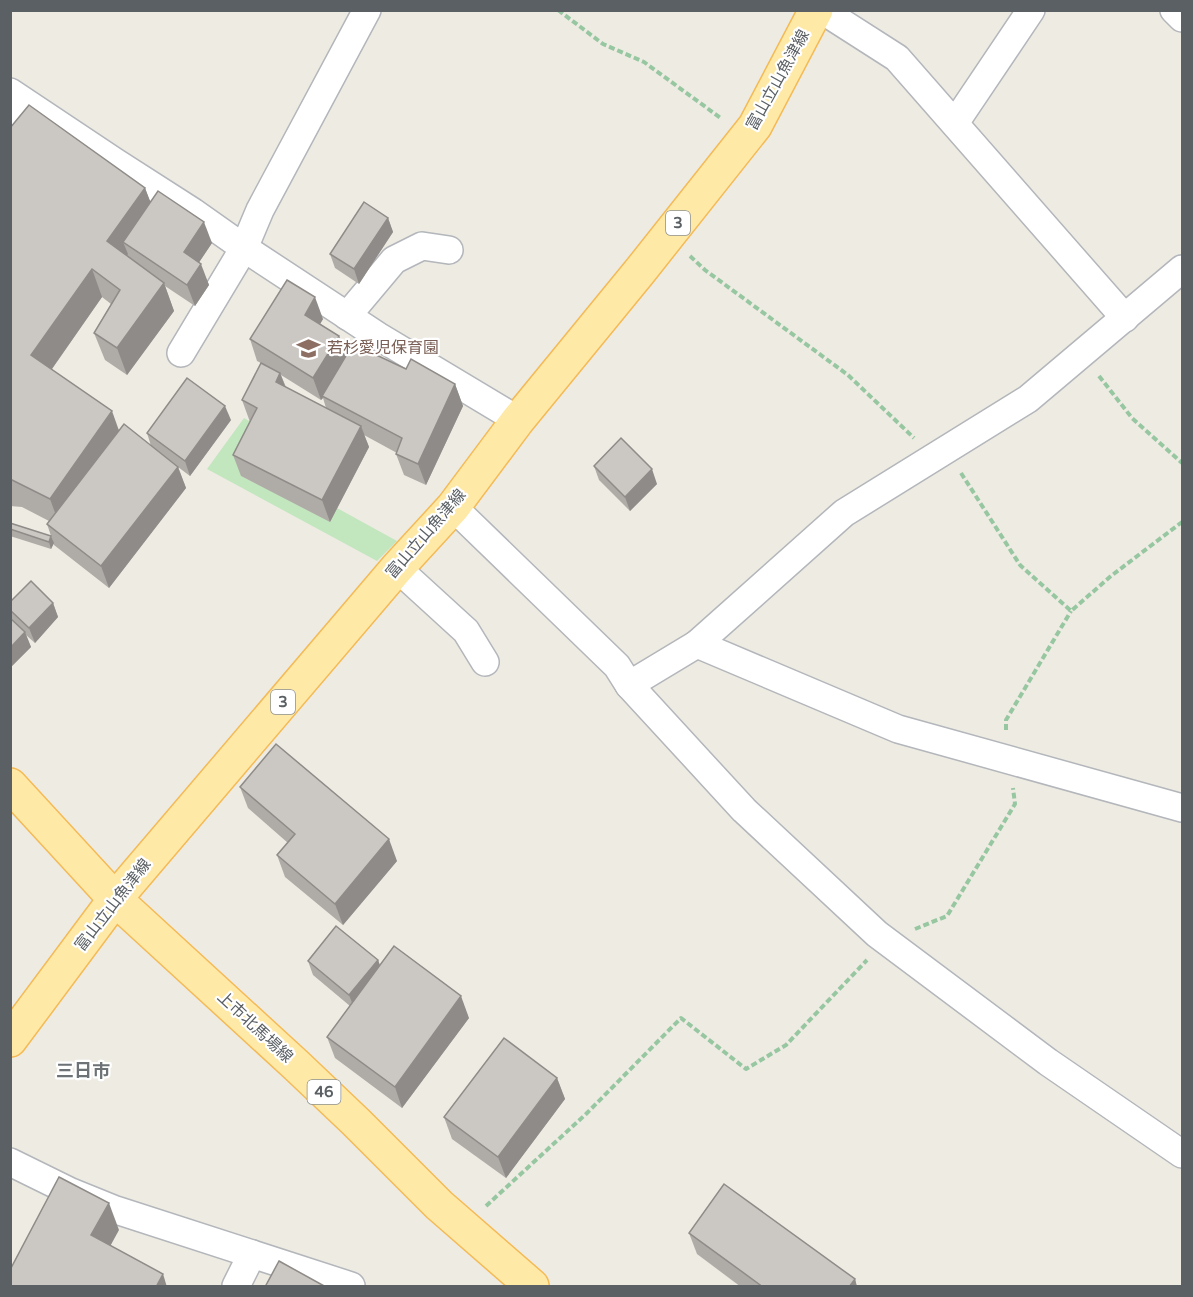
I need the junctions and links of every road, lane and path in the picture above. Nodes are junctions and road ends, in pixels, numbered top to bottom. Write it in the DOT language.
graph roads {
  1 [pos="367,10"];
  2 [pos="558,10"];
  3 [pos="816,10"];
  4 [pos="822,10"];
  5 [pos="1031,10"];
  6 [pos="1174,10"];
  7 [pos="1182,18"];
  8 [pos="16,107"];
  9 [pos="955,123"];
  10 [pos="747,137"];
  11 [pos="667,237"];
  12 [pos="244,248"];
  13 [pos="449,250"];
  14 [pos="1182,269"];
  15 [pos="347,316"];
  16 [pos="1125,318"];
  17 [pos="181,353"];
  18 [pos="1082,354"];
  19 [pos="518,420"];
  20 [pos="940,454"];
  21 [pos="1182,463"];
  22 [pos="453,507"];
  23 [pos="1182,522"];
  24 [pos="397,568"];
  25 [pos="1071,611"];
  26 [pos="697,644"];
  27 [pos="484,662"];
  28 [pos="629,685"];
  29 [pos="1009,759"];
  30 [pos="10,785"];
  31 [pos="1180,801"];
  32 [pos="115,899"];
  33 [pos="886,940"];
  34 [pos="10,1040"];
  35 [pos="1182,1155"];
  36 [pos="10,1162"];
  37 [pos="464,1227"];
  38 [pos="252,1254"];
  39 [pos="236,1287"];
  40 [pos="351,1287"];
  41 [pos="532,1287"];
  1 -- 12 [label="street"];
  2 -- 10 [label="path"];
  3 -- 10 [label="main road, 富山立山魚津線 / 3"];
  4 -- 9 [label="street"];
  5 -- 9 [label="street"];
  6 -- 7 [label="street"];
  8 -- 12 [label="street"];
  9 -- 16 [label="street"];
  10 -- 11 [label="main road, 富山立山魚津線 / 3"];
  11 -- 19 [label="main road, 富山立山魚津線 / 3"];
  11 -- 20 [label="path"];
  12 -- 15 [label="street"];
  12 -- 17 [label="street"];
  13 -- 15 [label="street"];
  14 -- 16 [label="street"];
  15 -- 19 [label="street"];
  16 -- 18 [label="street"];
  18 -- 20 [label="street"];
  18 -- 21 [label="path"];
  19 -- 22 [label="main road, 富山立山魚津線 / 3"];
  20 -- 25 [label="path"];
  20 -- 26 [label="street"];
  22 -- 24 [label="main road, 富山立山魚津線 / 3"];
  22 -- 28 [label="street"];
  23 -- 25 [label="path"];
  24 -- 27 [label="street"];
  24 -- 32 [label="main road, 富山立山魚津線 / 3"];
  25 -- 29 [label="path"];
  26 -- 28 [label="street"];
  26 -- 29 [label="street"];
  28 -- 33 [label="street"];
  29 -- 31 [label="street"];
  29 -- 33 [label="path"];
  30 -- 32 [label="main road, 上市北馬場線 / 46"];
  32 -- 34 [label="main road, 富山立山魚津線 / 3"];
  32 -- 37 [label="main road, 上市北馬場線 / 46"];
  33 -- 35 [label="street"];
  33 -- 37 [label="path"];
  36 -- 38 [label="street"];
  37 -- 41 [label="main road, 上市北馬場線 / 46"];
  38 -- 39 [label="street"];
  38 -- 40 [label="street"];
}
